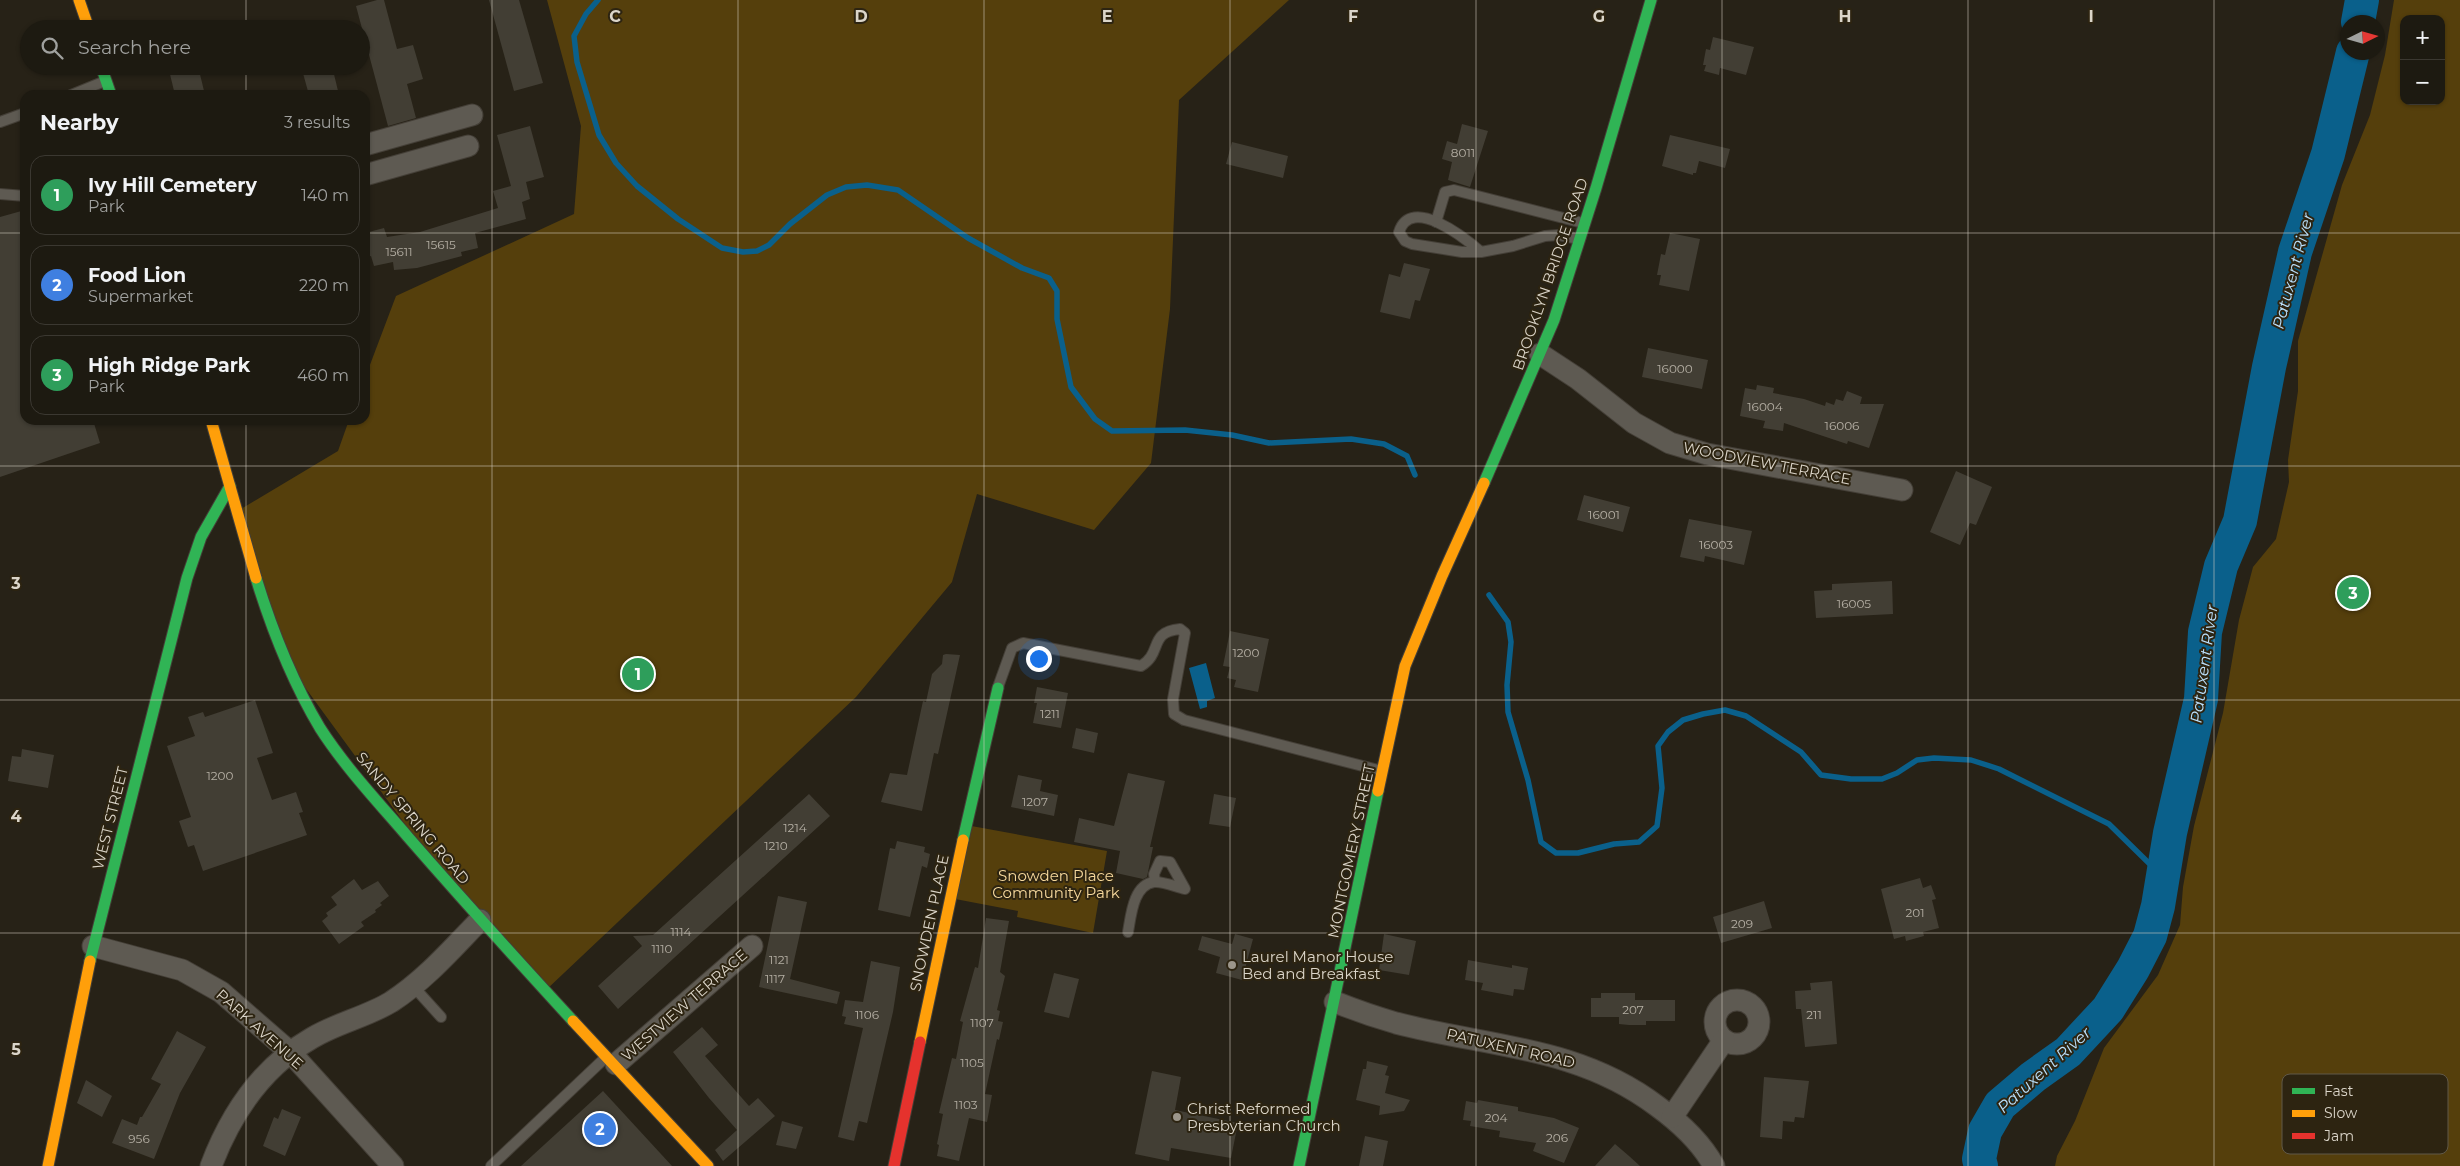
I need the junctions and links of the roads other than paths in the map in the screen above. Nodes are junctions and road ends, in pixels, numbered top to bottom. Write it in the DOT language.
graph roads {
  1 [pos="79,0"];
  2 [pos="1651,0"];
  3 [pos="86,20"];
  4 [pos="104,75"];
  5 [pos="106,81"];
  6 [pos="84,90"];
  7 [pos="109,90"];
  8 [pos="20,115"];
  9 [pos="472,115"];
  10 [pos="0,122"];
  11 [pos="370,144"];
  12 [pos="468,146"];
  13 [pos="370,173"];
  14 [pos="0,194"];
  15 [pos="20,196"];
  16 [pos="1436,222"];
  17 [pos="1585,223"];
  18 [pos="1580,239"];
  19 [pos="1481,252"];
  20 [pos="1540,354"];
  21 [pos="212,425"];
  22 [pos="230,486"];
  23 [pos="1902,490"];
  24 [pos="1442,576"];
  25 [pos="998,688"];
  26 [pos="1383,772"];
  27 [pos="1155,882"];
  28 [pos="480,920"];
  29 [pos="1128,932"];
  30 [pos="93,946"];
  31 [pos="752,946"];
  32 [pos="414,986"];
  33 [pos="1335,1002"];
  34 [pos="441,1017"];
  35 [pos="1724,1040"];
  36 [pos="291,1053"];
  37 [pos="612,1060"];
  38 [pos="1672,1117"];
  39 [pos="48,1166"];
  40 [pos="211,1166"];
  41 [pos="393,1166"];
  42 [pos="491,1166"];
  43 [pos="708,1166"];
  44 [pos="894,1166"];
  45 [pos="1300,1166"];
  46 [pos="1714,1166"];
  1 -- 3 [label="street"];
  2 -- 17 [label="street, BROOKLYN BRIDGE ROAD"];
  4 -- 5 [label="street"];
  5 -- 6 [label="lane"];
  5 -- 7 [label="street"];
  8 -- 10 [label="lane"];
  9 -- 11 [label="street"];
  12 -- 13 [label="street"];
  14 -- 15 [label="lane"];
  16 -- 17 [label="lane"];
  16 -- 19 [label="lane"];
  16 -- 19 [label="lane"];
  17 -- 18 [label="street, BROOKLYN BRIDGE ROAD"];
  18 -- 19 [label="lane"];
  18 -- 20 [label="street, BROOKLYN BRIDGE ROAD"];
  20 -- 23 [label="street, WOODVIEW TERRACE"];
  20 -- 24 [label="street, BROOKLYN BRIDGE ROAD"];
  21 -- 22 [label="street, SANDY SPRING ROAD"];
  22 -- 28 [label="street, SANDY SPRING ROAD"];
  22 -- 30 [label="street, WEST STREET"];
  24 -- 26 [label="street, MONTGOMERY STREET"];
  25 -- 26 [label="lane"];
  25 -- 44 [label="street, SNOWDEN PLACE"];
  26 -- 33 [label="street, MONTGOMERY STREET"];
  27 -- 29 [label="lane"];
  28 -- 32 [label="street"];
  28 -- 37 [label="street, SANDY SPRING ROAD"];
  30 -- 36 [label="street, PARK AVENUE"];
  30 -- 39 [label="street, WEST STREET"];
  31 -- 37 [label="street, WESTVIEW TERRACE"];
  32 -- 34 [label="lane"];
  32 -- 36 [label="street"];
  33 -- 38 [label="street, PATUXENT ROAD"];
  33 -- 45 [label="street, MONTGOMERY STREET"];
  35 -- 38 [label="street"];
  36 -- 40 [label="street"];
  36 -- 41 [label="street, PARK AVENUE"];
  37 -- 42 [label="lane"];
  37 -- 43 [label="street, SANDY SPRING ROAD"];
  38 -- 46 [label="street, PATUXENT ROAD"];
}
